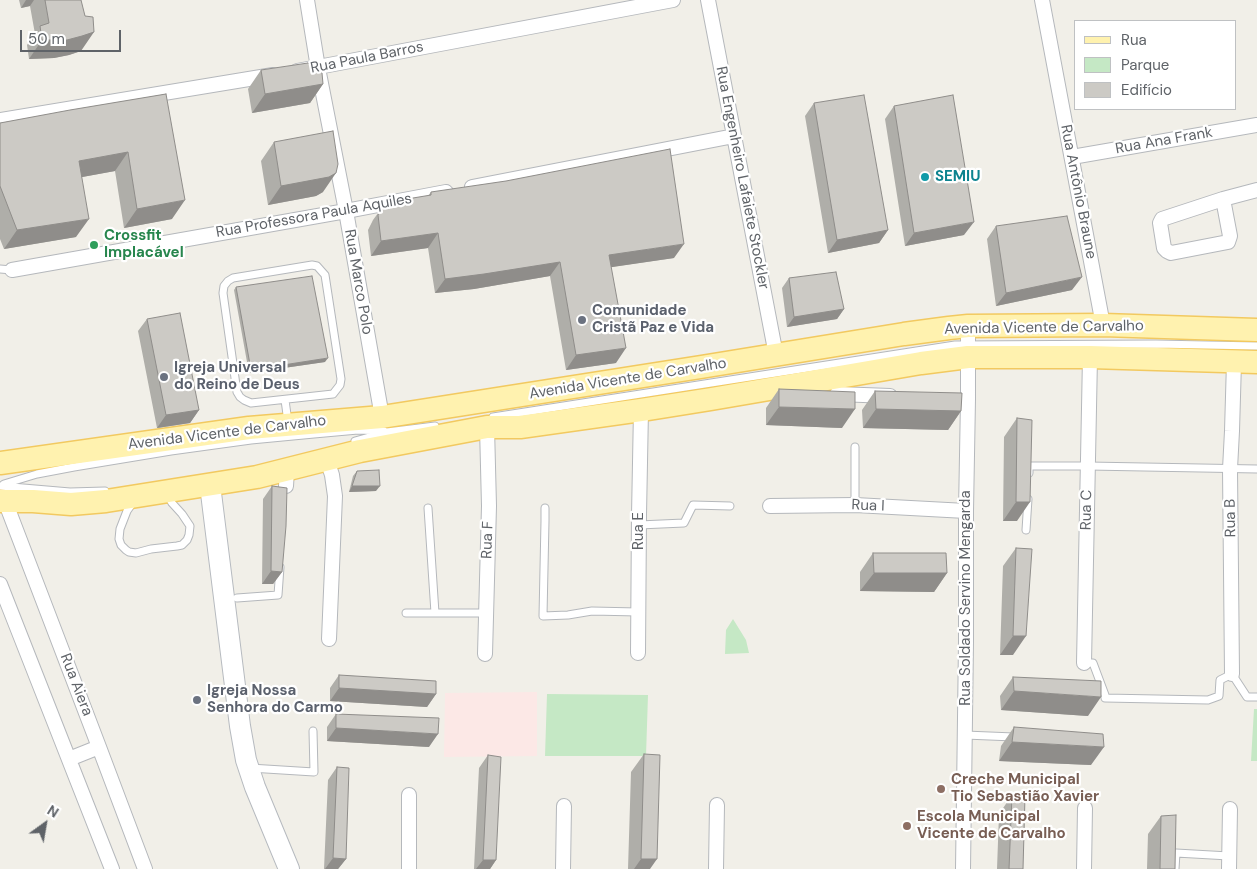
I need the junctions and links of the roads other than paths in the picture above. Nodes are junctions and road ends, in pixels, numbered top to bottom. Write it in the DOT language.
graph roads {
  1 [pos="307,0"];
  2 [pos="674,0"];
  3 [pos="708,0"];
  4 [pos="1042,0"];
  5 [pos="318,68"];
  6 [pos="0,120"];
  7 [pos="1257,125"];
  8 [pos="734,136"];
  9 [pos="1072,157"];
  10 [pos="1257,190"];
  11 [pos="1223,199"];
  12 [pos="346,211"];
  13 [pos="6,269"];
  14 [pos="1103,325"];
  15 [pos="1257,330"];
  16 [pos="968,342"];
  17 [pos="1257,346"];
  18 [pos="776,355"];
  19 [pos="1090,357"];
  20 [pos="1234,362"];
  21 [pos="1257,362"];
  22 [pos="794,385"];
  23 [pos="902,397"];
  24 [pos="285,400"];
  25 [pos="641,410"];
  26 [pos="488,422"];
  27 [pos="288,424"];
  28 [pos="384,424"];
  29 [pos="443,425"];
  30 [pos="345,444"];
  31 [pos="855,446"];
  32 [pos="327,460"];
  33 [pos="0,463"];
  34 [pos="1088,466"];
  35 [pos="1230,469"];
  36 [pos="1257,470"];
  37 [pos="202,482"];
  38 [pos="1028,484"];
  39 [pos="166,492"];
  40 [pos="1,493"];
  41 [pos="122,493"];
  42 [pos="1028,494"];
  43 [pos="855,505"];
  44 [pos="730,506"];
  45 [pos="770,506"];
  46 [pos="428,508"];
  47 [pos="544,508"];
  48 [pos="966,511"];
  49 [pos="639,525"];
  50 [pos="1026,530"];
  51 [pos="281,555"];
  52 [pos="0,584"];
  53 [pos="231,599"];
  54 [pos="638,612"];
  55 [pos="406,613"];
  56 [pos="435,613"];
  57 [pos="486,613"];
  58 [pos="329,639"];
  59 [pos="638,653"];
  60 [pos="485,654"];
  61 [pos="1084,663"];
  62 [pos="1232,674"];
  63 [pos="1257,697"];
  64 [pos="313,730"];
  65 [pos="965,736"];
  66 [pos="1017,737"];
  67 [pos="99,746"];
  68 [pos="69,759"];
  69 [pos="248,768"];
  70 [pos="409,795"];
  71 [pos="717,805"];
  72 [pos="564,806"];
  73 [pos="1085,808"];
  74 [pos="1230,810"];
  75 [pos="1229,862"];
  76 [pos="112,869"];
  77 [pos="145,869"];
  78 [pos="289,869"];
  79 [pos="409,869"];
  80 [pos="563,869"];
  81 [pos="716,869"];
  82 [pos="963,869"];
  83 [pos="1084,869"];
  84 [pos="1175,869"];
  1 -- 5 [label="street, Rua Marco Polo"];
  2 -- 5 [label="street, Rua Paula Barros"];
  3 -- 8 [label="street, Rua Engenheiro Lafaiete Stockler"];
  4 -- 9 [label="street, Rua Antônio Braune"];
  5 -- 6 [label="street, Rua Paula Barros"];
  5 -- 12 [label="street, Rua Marco Polo"];
  7 -- 9 [label="street, Rua Ana Frank"];
  8 -- 12 [label="street, Rua Professora Paula Aquiles"];
  8 -- 18 [label="street, Rua Engenheiro Lafaiete Stockler"];
  9 -- 14 [label="street, Rua Antônio Braune"];
  10 -- 11 [label="street"];
  11 -- 11 [label="street"];
  12 -- 13 [label="street, Rua Professora Paula Aquiles"];
  12 -- 28 [label="street, Rua Marco Polo"];
  14 -- 15 [label="main road, Avenida Vicente de Carvalho"];
  14 -- 16 [label="main road, Avenida Vicente de Carvalho"];
  16 -- 17 [label="lane"];
  16 -- 18 [label="main road, Avenida Vicente de Carvalho"];
  16 -- 19 [label="main road, Avenida Vicente de Carvalho"];
  16 -- 22 [label="main road, Avenida Vicente de Carvalho"];
  16 -- 26 [label="lane"];
  16 -- 48 [label="street, Rua Soldado Servino Mengarda"];
  18 -- 28 [label="main road, Avenida Vicente de Carvalho"];
  19 -- 20 [label="main road, Avenida Vicente de Carvalho"];
  19 -- 34 [label="street, Rua C"];
  20 -- 21 [label="main road, Avenida Vicente de Carvalho"];
  20 -- 35 [label="street, Rua B"];
  22 -- 23 [label="street, Avenida Vicente de Carvalho"];
  22 -- 25 [label="main road, Avenida Vicente de Carvalho"];
  24 -- 24 [label="lane"];
  24 -- 27 [label="lane"];
  25 -- 26 [label="main road, Avenida Vicente de Carvalho"];
  25 -- 49 [label="street, Rua E"];
  26 -- 32 [label="main road, Avenida Vicente de Carvalho"];
  26 -- 57 [label="street, Rua F"];
  27 -- 28 [label="main road, Avenida Vicente de Carvalho"];
  27 -- 33 [label="main road, Avenida Vicente de Carvalho"];
  28 -- 29 [label="lane"];
  28 -- 30 [label="lane"];
  28 -- 40 [label="lane"];
  31 -- 43 [label="lane"];
  32 -- 37 [label="main road, Avenida Vicente de Carvalho"];
  32 -- 58 [label="street"];
  34 -- 35 [label="lane"];
  34 -- 38 [label="lane"];
  34 -- 61 [label="street, Rua C"];
  35 -- 36 [label="lane"];
  35 -- 62 [label="street, Rua B"];
  37 -- 39 [label="main road, Avenida Vicente de Carvalho"];
  37 -- 41 [label="lane"];
  37 -- 53 [label="street"];
  39 -- 41 [label="main road, Avenida Vicente de Carvalho"];
  39 -- 41 [label="lane"];
  40 -- 41 [label="main road, Avenida Vicente de Carvalho"];
  40 -- 67 [label="street, Rua Aiera"];
  42 -- 50 [label="lane"];
  43 -- 45 [label="street, Rua I"];
  43 -- 48 [label="street, Rua I"];
  44 -- 49 [label="lane"];
  46 -- 56 [label="lane"];
  47 -- 54 [label="lane"];
  48 -- 65 [label="street, Rua Soldado Servino Mengarda"];
  49 -- 54 [label="street, Rua E"];
  51 -- 53 [label="lane"];
  52 -- 68 [label="street"];
  53 -- 69 [label="street"];
  54 -- 59 [label="street, Rua E"];
  55 -- 56 [label="lane"];
  56 -- 57 [label="lane"];
  57 -- 60 [label="street, Rua F"];
  61 -- 62 [label="lane"];
  62 -- 63 [label="lane"];
  64 -- 69 [label="lane"];
  65 -- 66 [label="lane"];
  65 -- 82 [label="street, Rua Soldado Servino Mengarda"];
  67 -- 68 [label="street"];
  67 -- 77 [label="street, Rua Aiera"];
  68 -- 76 [label="street"];
  69 -- 78 [label="street"];
  70 -- 79 [label="street"];
  71 -- 81 [label="street"];
  72 -- 80 [label="street"];
  73 -- 83 [label="street"];
  74 -- 75 [label="street"];
  75 -- 84 [label="lane"];
}
